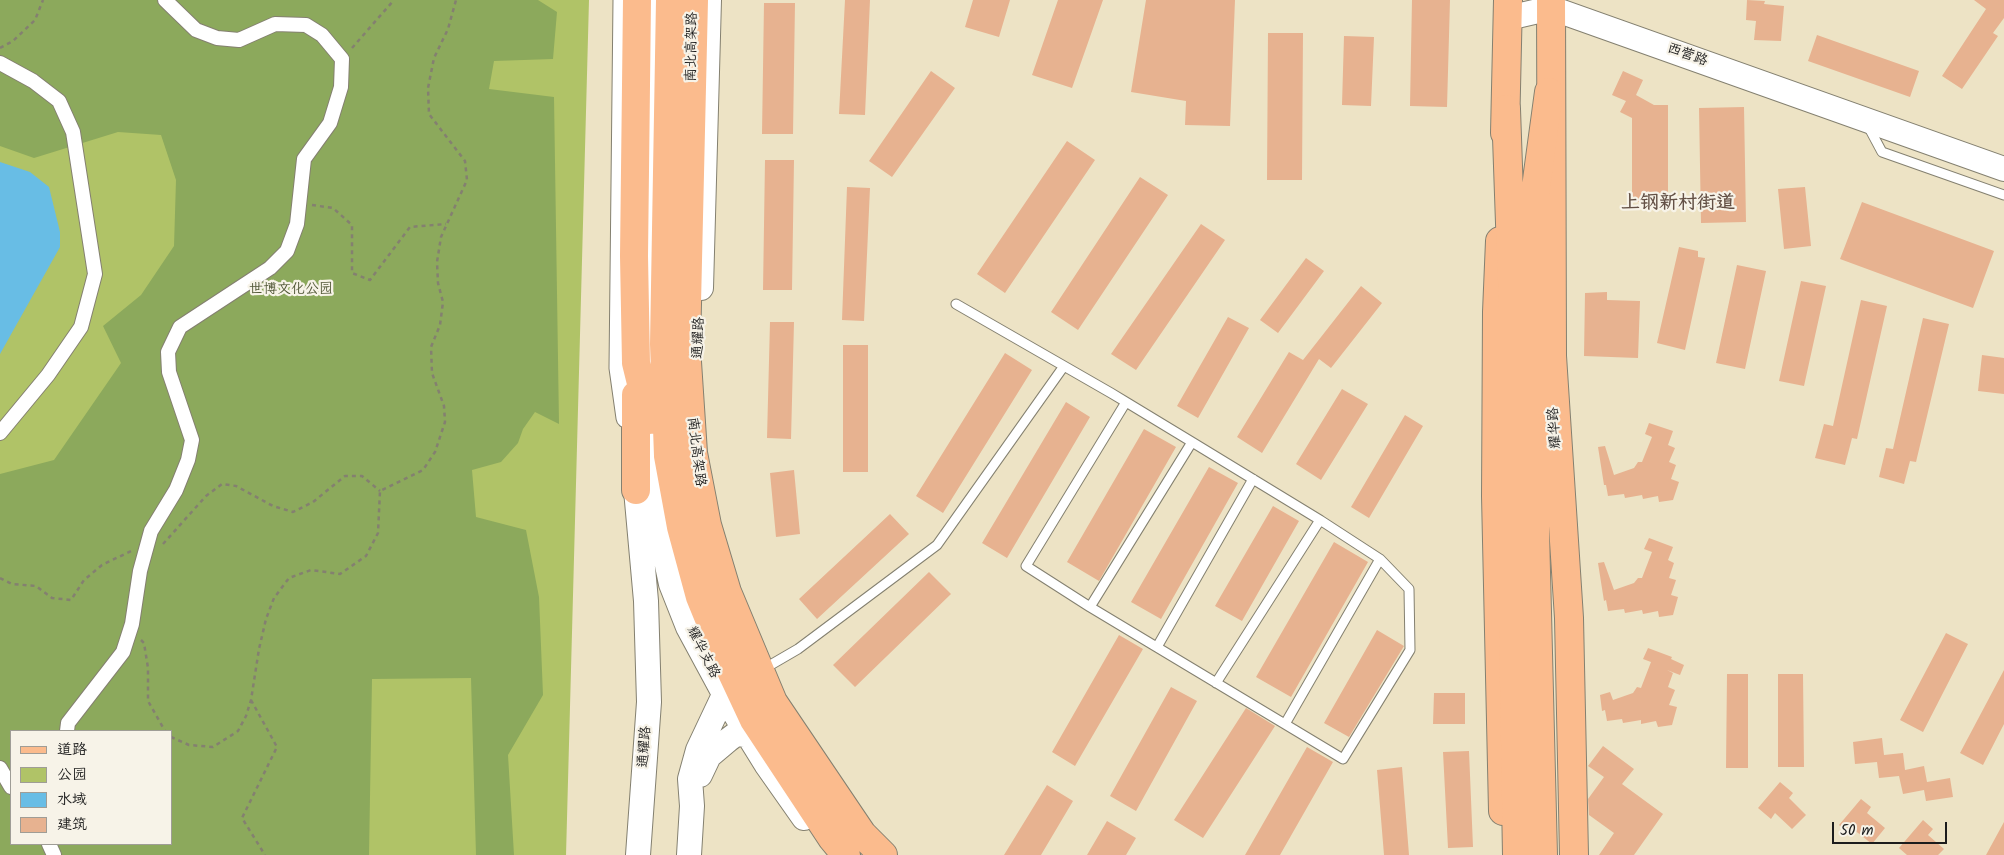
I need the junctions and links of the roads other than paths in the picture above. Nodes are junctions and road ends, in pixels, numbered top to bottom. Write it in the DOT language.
graph roads {
  1 [pos="165,0"];
  2 [pos="623,0"];
  3 [pos="637,0"];
  4 [pos="654,0"];
  5 [pos="670,0"];
  6 [pos="694,0"];
  7 [pos="709,0"];
  8 [pos="1551,4"];
  9 [pos="1508,9"];
  10 [pos="0,63"];
  11 [pos="1550,92"];
  12 [pos="1506,109"];
  13 [pos="1864,120"];
  14 [pos="2004,169"];
  15 [pos="2004,195"];
  16 [pos="956,304"];
  17 [pos="636,363"];
  18 [pos="1064,366"];
  19 [pos="1126,402"];
  20 [pos="650,420"];
  21 [pos="0,433"];
  22 [pos="1192,442"];
  23 [pos="1253,479"];
  24 [pos="636,490"];
  25 [pos="1320,520"];
  26 [pos="1524,536"];
  27 [pos="1380,559"];
  28 [pos="1090,607"];
  29 [pos="1157,648"];
  30 [pos="767,667"];
  31 [pos="1216,683"];
  32 [pos="724,695"];
  33 [pos="1285,724"];
  34 [pos="67,730"];
  35 [pos="748,735"];
  36 [pos="0,768"];
  37 [pos="10,785"];
  38 [pos="692,806"];
  39 [pos="638,855"];
  40 [pos="689,855"];
  41 [pos="833,855"];
  42 [pos="846,855"];
  43 [pos="883,855"];
  44 [pos="896,855"];
  45 [pos="1505,855"];
  46 [pos="1517,855"];
  47 [pos="1543,855"];
  48 [pos="1574,855"];
  1 -- 34 [label="street"];
  2 -- 24 [label="street"];
  3 -- 17 [label="main road"];
  4 -- 20 [label="street"];
  5 -- 42 [label="main road, 南北高架路"];
  6 -- 43 [label="main road, 南北高架路"];
  7 -- 30 [label="street, 通耀路"];
  8 -- 9 [label="street"];
  8 -- 11 [label="main road, 耀华路"];
  8 -- 13 [label="street, 西营路"];
  9 -- 12 [label="main road"];
  10 -- 21 [label="street"];
  11 -- 26 [label="main road"];
  11 -- 48 [label="main road, 耀华路"];
  12 -- 26 [label="main road"];
  12 -- 45 [label="main road"];
  13 -- 14 [label="street, 西营路"];
  13 -- 15 [label="lane"];
  16 -- 18 [label="lane"];
  17 -- 20 [label="main road"];
  17 -- 24 [label="main road"];
  18 -- 19 [label="lane"];
  18 -- 30 [label="lane"];
  19 -- 22 [label="lane"];
  19 -- 28 [label="lane"];
  20 -- 32 [label="street, 耀华支路"];
  22 -- 23 [label="lane"];
  22 -- 28 [label="lane"];
  23 -- 25 [label="lane"];
  23 -- 29 [label="lane"];
  24 -- 39 [label="street, 通耀路"];
  25 -- 27 [label="lane"];
  25 -- 31 [label="lane"];
  26 -- 46 [label="main road"];
  26 -- 47 [label="main road"];
  27 -- 33 [label="lane"];
  27 -- 33 [label="lane"];
  28 -- 29 [label="lane"];
  29 -- 31 [label="lane"];
  30 -- 44 [label="street"];
  31 -- 33 [label="lane"];
  32 -- 35 [label="street, 耀华支路"];
  32 -- 38 [label="street"];
  35 -- 38 [label="street"];
  35 -- 41 [label="street, 耀华支路"];
  36 -- 37 [label="street"];
  38 -- 40 [label="street"];
}
